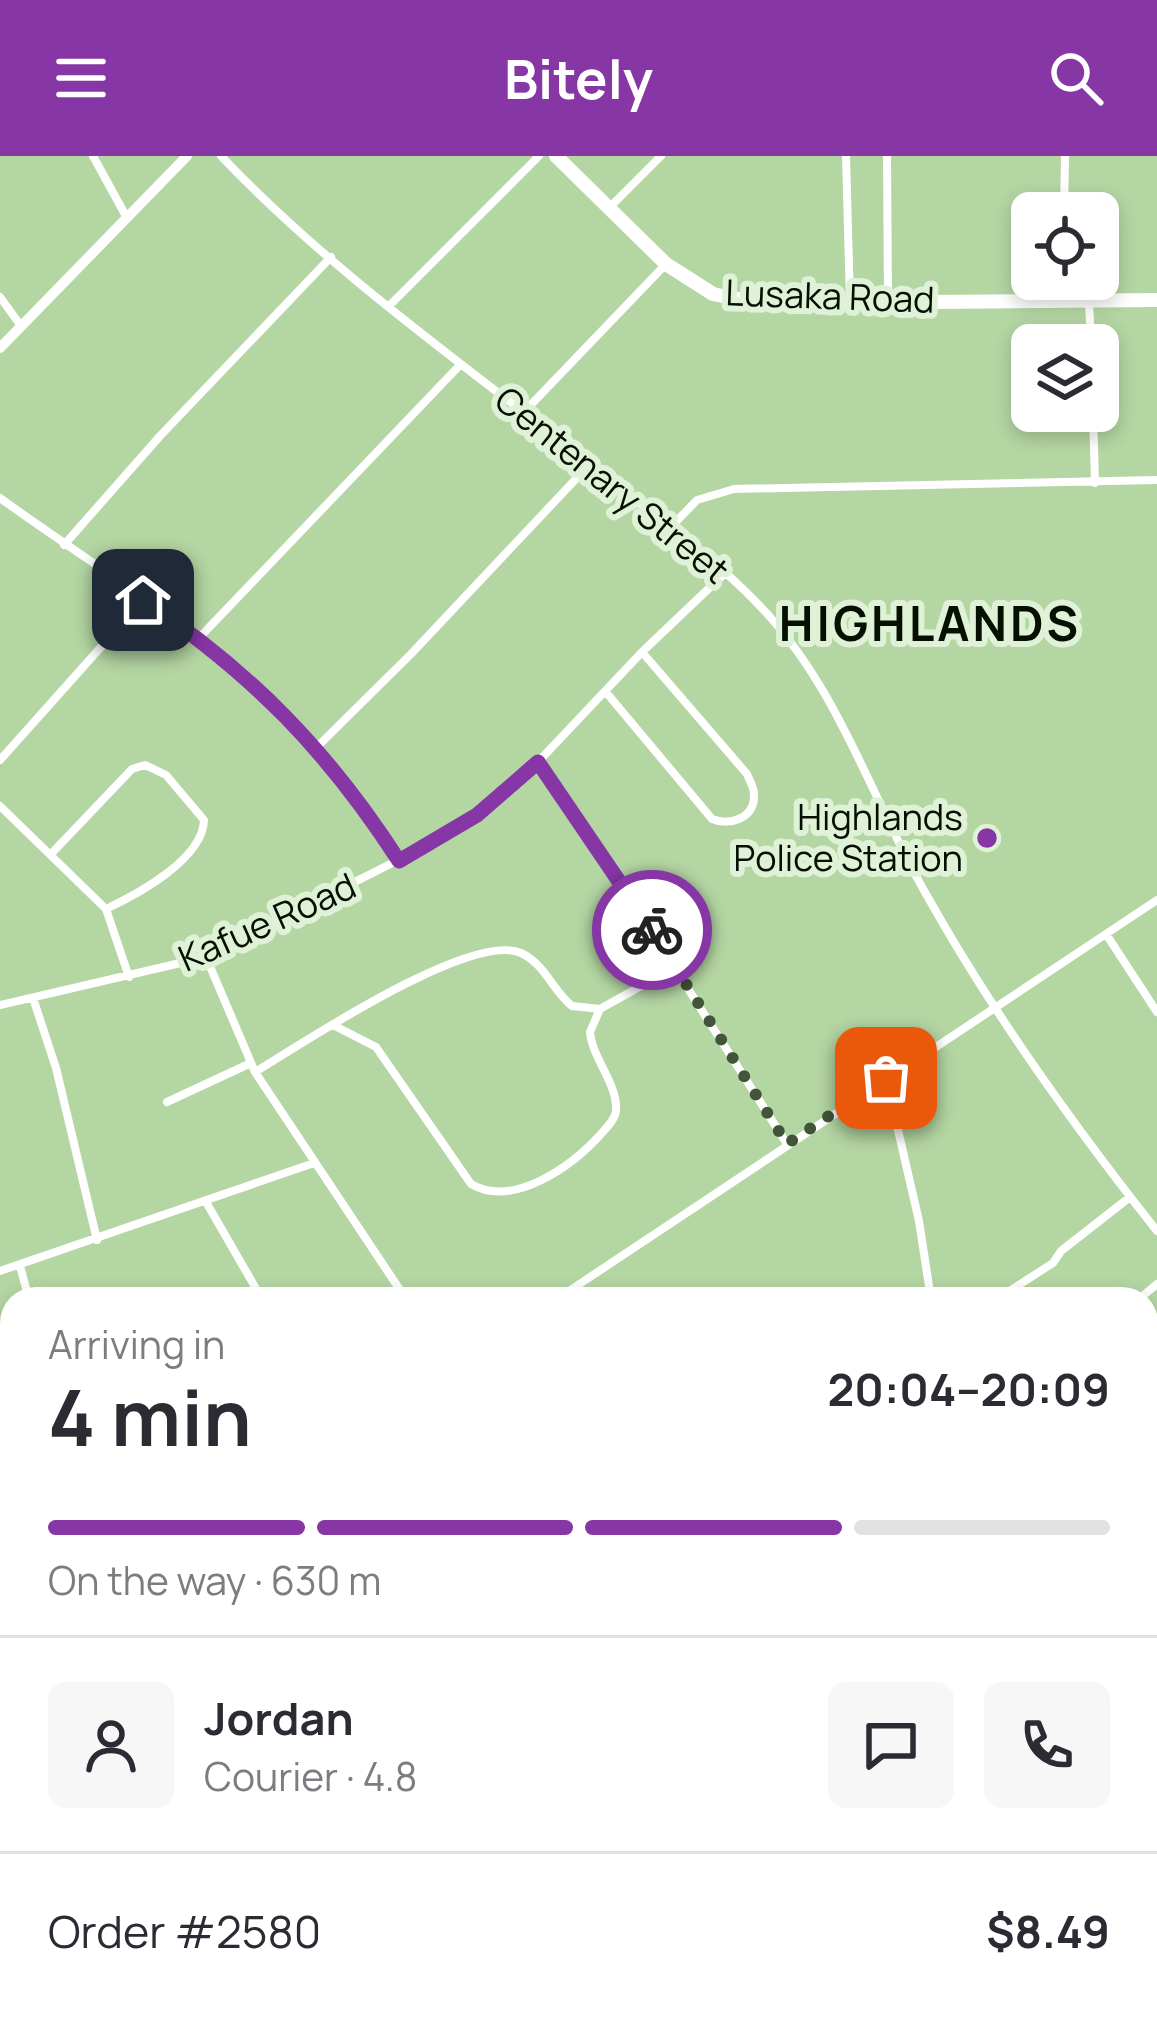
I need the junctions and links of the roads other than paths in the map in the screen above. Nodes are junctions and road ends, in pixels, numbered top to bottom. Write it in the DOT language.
graph roads {
  1 [pos="92,156"];
  2 [pos="187,156"];
  3 [pos="221,156"];
  4 [pos="538,156"];
  5 [pos="556,156"];
  6 [pos="661,156"];
  7 [pos="846,156"];
  8 [pos="887,156"];
  9 [pos="1065,156"];
  10 [pos="1064,192"];
  11 [pos="608,208"];
  12 [pos="127,218"];
  13 [pos="331,257"];
  14 [pos="666,264"];
  15 [pos="0,297"];
  16 [pos="1011,299"];
  17 [pos="1119,299"];
  18 [pos="888,300"];
  19 [pos="1157,300"];
  20 [pos="850,302"];
  21 [pos="389,306"];
  22 [pos="21,326"];
  23 [pos="0,348"];
  24 [pos="460,365"];
  25 [pos="523,413"];
  26 [pos="1094,432"];
  27 [pos="590,464"];
  28 [pos="1157,479"];
  29 [pos="1095,483"];
  30 [pos="0,498"];
  31 [pos="670,528"];
  32 [pos="64,544"];
  33 [pos="724,574"];
  34 [pos="143,600"];
  35 [pos="199,638"];
  36 [pos="642,652"];
  37 [pos="604,691"];
  38 [pos="317,747"];
  39 [pos="0,760"];
  40 [pos="538,762"];
  41 [pos="0,806"];
  42 [pos="51,854"];
  43 [pos="399,861"];
  44 [pos="1157,900"];
  45 [pos="106,909"];
  46 [pos="1106,934"];
  47 [pos="206,957"];
  48 [pos="675,967"];
  49 [pos="129,977"];
  50 [pos="33,998"];
  51 [pos="0,1005"];
  52 [pos="994,1005"];
  53 [pos="600,1009"];
  54 [pos="1157,1012"];
  55 [pos="333,1025"];
  56 [pos="253,1067"];
  57 [pos="886,1078"];
  58 [pos="167,1102"];
  59 [pos="787,1144"];
  60 [pos="314,1163"];
  61 [pos="1130,1197"];
  62 [pos="206,1202"];
  63 [pos="1157,1231"];
  64 [pos="97,1240"];
  65 [pos="20,1266"];
  66 [pos="0,1271"];
  67 [pos="26,1287"];
  68 [pos="255,1287"];
  69 [pos="398,1287"];
  70 [pos="575,1287"];
  71 [pos="929,1287"];
  72 [pos="1016,1287"];
  1 -- 12 [label="street"];
  2 -- 12 [label="street"];
  3 -- 13 [label="street, Centenary Street"];
  4 -- 21 [label="street"];
  5 -- 11 [label="highway, Lusaka Road"];
  6 -- 11 [label="street"];
  7 -- 20 [label="street"];
  8 -- 18 [label="street"];
  9 -- 10 [label="street"];
  11 -- 14 [label="highway, Lusaka Road"];
  12 -- 22 [label="street"];
  13 -- 21 [label="street, Centenary Street"];
  13 -- 32 [label="street"];
  14 -- 20 [label="highway, Lusaka Road"];
  14 -- 25 [label="street"];
  15 -- 22 [label="street"];
  16 -- 18 [label="highway, Lusaka Road"];
  17 -- 19 [label="highway, Lusaka Road"];
  18 -- 20 [label="highway, Lusaka Road"];
  21 -- 24 [label="street, Centenary Street"];
  22 -- 23 [label="street"];
  24 -- 25 [label="street, Centenary Street"];
  24 -- 35 [label="street"];
  25 -- 27 [label="street, Centenary Street"];
  26 -- 29 [label="street"];
  27 -- 31 [label="street, Centenary Street"];
  27 -- 38 [label="street"];
  28 -- 29 [label="street"];
  29 -- 31 [label="street"];
  30 -- 32 [label="street"];
  31 -- 33 [label="street, Centenary Street"];
  32 -- 34 [label="street"];
  33 -- 36 [label="street, Kafue Road"];
  33 -- 52 [label="street, Centenary Street"];
  34 -- 35 [label="street"];
  34 -- 39 [label="street"];
  35 -- 38 [label="street"];
  36 -- 37 [label="street, Kafue Road"];
  36 -- 37 [label="street"];
  37 -- 40 [label="street, Kafue Road"];
  38 -- 43 [label="street"];
  40 -- 43 [label="street, Kafue Road"];
  40 -- 48 [label="street"];
  41 -- 42 [label="street"];
  42 -- 45 [label="street"];
  42 -- 45 [label="street"];
  43 -- 47 [label="street, Kafue Road"];
  44 -- 46 [label="street"];
  45 -- 49 [label="street"];
  46 -- 52 [label="street"];
  46 -- 54 [label="street"];
  47 -- 49 [label="street, Kafue Road"];
  47 -- 56 [label="street"];
  48 -- 53 [label="street"];
  48 -- 59 [label="street"];
  49 -- 50 [label="street, Kafue Road"];
  50 -- 51 [label="street, Kafue Road"];
  50 -- 64 [label="street"];
  52 -- 57 [label="street"];
  52 -- 61 [label="street, Centenary Street"];
  53 -- 55 [label="street"];
  53 -- 55 [label="street"];
  55 -- 56 [label="street"];
  56 -- 58 [label="street"];
  56 -- 60 [label="street"];
  57 -- 59 [label="street"];
  57 -- 71 [label="street"];
  59 -- 70 [label="street"];
  60 -- 62 [label="street"];
  60 -- 69 [label="street"];
  61 -- 63 [label="street, Centenary Street"];
  61 -- 72 [label="street"];
  62 -- 64 [label="street"];
  62 -- 68 [label="street"];
  64 -- 65 [label="street"];
  65 -- 66 [label="street"];
  65 -- 67 [label="street"];
}
